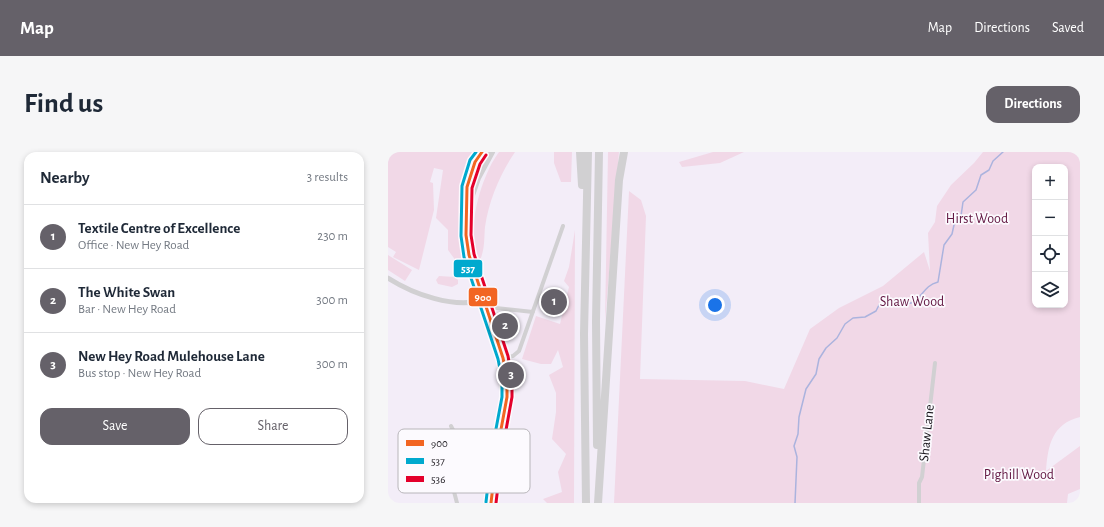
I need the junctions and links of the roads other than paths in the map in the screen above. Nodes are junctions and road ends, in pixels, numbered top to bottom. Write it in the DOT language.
graph roads {
  1 [pos="482,152"];
  2 [pos="492,152"];
  3 [pos="580,152"];
  4 [pos="588,152"];
  5 [pos="599,152"];
  6 [pos="624,152"];
  7 [pos="466,214"];
  8 [pos="563,226"];
  9 [pos="585,262"];
  10 [pos="388,278"];
  11 [pos="484,300"];
  12 [pos="496,308"];
  13 [pos="533,312"];
  14 [pos="503,358"];
  15 [pos="935,363"];
  16 [pos="451,426"];
  17 [pos="453,429"];
  18 [pos="501,429"];
  19 [pos="454,493"];
  20 [pos="494,493"];
  21 [pos="457,503"];
  22 [pos="491,503"];
  23 [pos="586,503"];
  24 [pos="598,503"];
  25 [pos="919,503"];
  1 -- 7 [label="main road"];
  2 -- 7 [label="main road"];
  3 -- 9 [label="highway"];
  4 -- 9 [label="highway"];
  5 -- 24 [label="highway"];
  6 -- 24 [label="highway"];
  7 -- 11 [label="main road"];
  8 -- 13 [label="street"];
  9 -- 23 [label="highway"];
  10 -- 11 [label="street"];
  11 -- 14 [label="main road"];
  12 -- 13 [label="street"];
  13 -- 14 [label="street"];
  14 -- 18 [label="main road"];
  15 -- 25 [label="street, Shaw Lane"];
  16 -- 17 [label="street"];
  19 -- 21 [label="street"];
  20 -- 22 [label="main road"];
}
